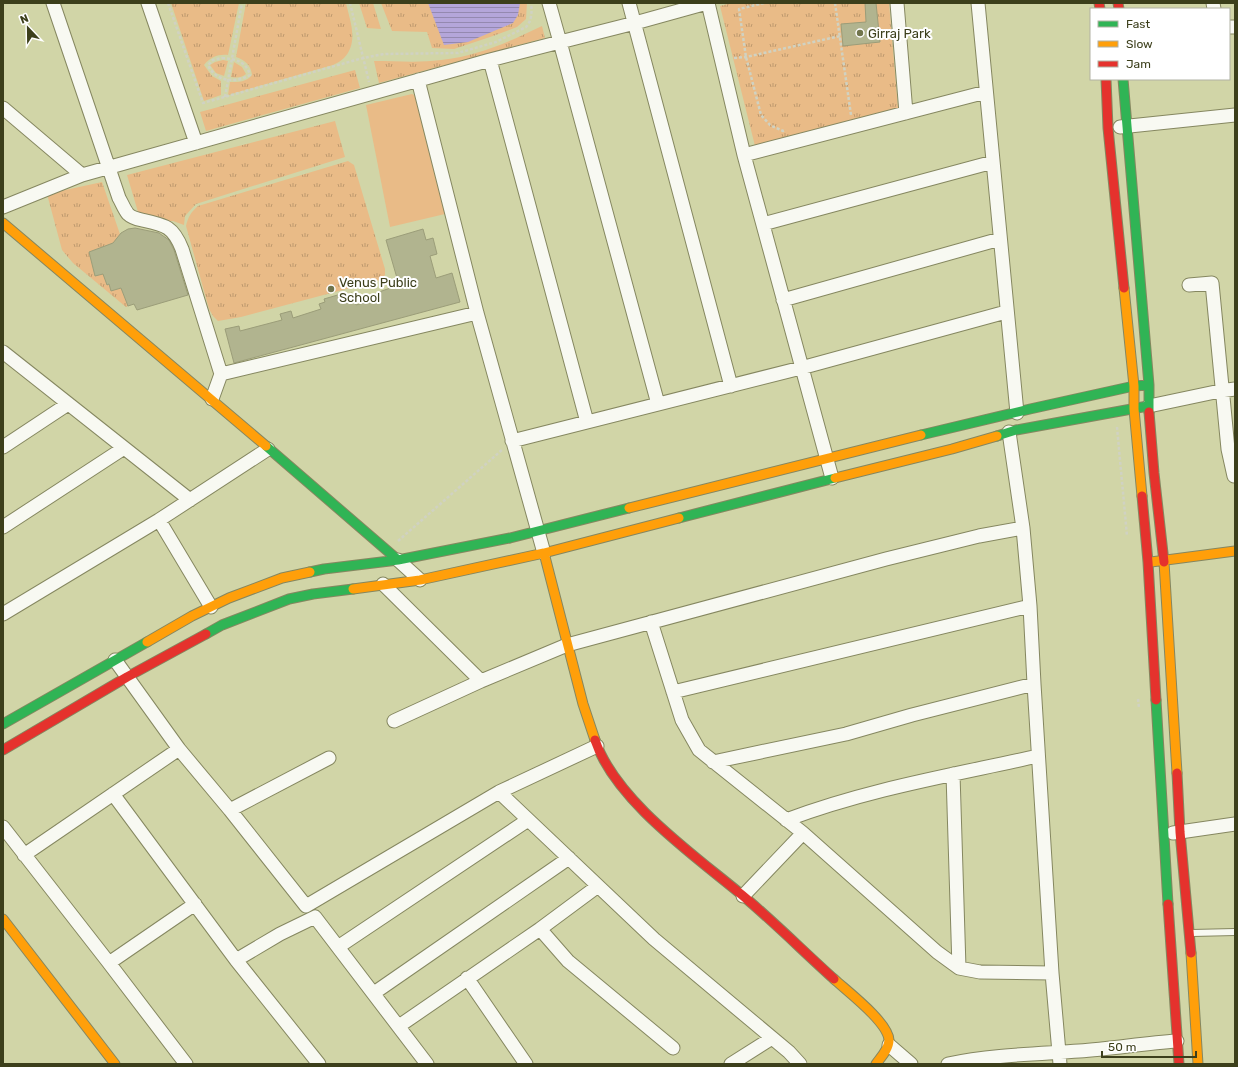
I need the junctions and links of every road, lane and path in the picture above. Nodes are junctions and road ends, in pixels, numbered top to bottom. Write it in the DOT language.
graph roads {
  1 [pos="53,3"];
  2 [pos="148,3"];
  3 [pos="168,3"];
  4 [pos="242,3"];
  5 [pos="350,3"];
  6 [pos="531,3"];
  7 [pos="550,3"];
  8 [pos="630,3"];
  9 [pos="707,3"];
  10 [pos="764,3"];
  11 [pos="835,3"];
  12 [pos="897,3"];
  13 [pos="978,3"];
  14 [pos="635,23"];
  15 [pos="840,36"];
  16 [pos="560,42"];
  17 [pos="746,57"];
  18 [pos="363,58"];
  19 [pos="232,59"];
  20 [pos="490,60"];
  21 [pos="228,80"];
  22 [pos="418,80"];
  23 [pos="1106,80"];
  24 [pos="1123,80"];
  25 [pos="986,92"];
  26 [pos="371,93"];
  27 [pos="225,97"];
  28 [pos="3,108"];
  29 [pos="906,113"];
  30 [pos="1235,115"];
  31 [pos="851,116"];
  32 [pos="1126,127"];
  33 [pos="1108,128"];
  34 [pos="790,129"];
  35 [pos="196,143"];
  36 [pos="744,155"];
  37 [pos="993,162"];
  38 [pos="109,167"];
  39 [pos="82,176"];
  40 [pos="3,206"];
  41 [pos="3,223"];
  42 [pos="763,224"];
  43 [pos="1000,239"];
  44 [pos="1189,285"];
  45 [pos="783,300"];
  46 [pos="1006,312"];
  47 [pos="477,313"];
  48 [pos="4,353"];
  49 [pos="801,368"];
  50 [pos="221,374"];
  51 [pos="1149,385"];
  52 [pos="731,386"];
  53 [pos="1134,386"];
  54 [pos="1235,389"];
  55 [pos="1222,390"];
  56 [pos="212,399"];
  57 [pos="68,404"];
  58 [pos="658,404"];
  59 [pos="1149,406"];
  60 [pos="1134,409"];
  61 [pos="1016,412"];
  62 [pos="1116,412"];
  63 [pos="587,422"];
  64 [pos="1009,432"];
  65 [pos="512,441"];
  66 [pos="3,447"];
  67 [pos="124,448"];
  68 [pos="268,448"];
  69 [pos="1232,448"];
  70 [pos="827,458"];
  71 [pos="1234,476"];
  72 [pos="832,478"];
  73 [pos="190,500"];
  74 [pos="159,520"];
  75 [pos="3,527"];
  76 [pos="1023,528"];
  77 [pos="538,530"];
  78 [pos="1127,536"];
  79 [pos="387,550"];
  80 [pos="1235,550"];
  81 [pos="544,553"];
  82 [pos="398,560"];
  83 [pos="1164,560"];
  84 [pos="1148,562"];
  85 [pos="420,580"];
  86 [pos="383,584"];
  87 [pos="211,606"];
  88 [pos="1030,606"];
  89 [pos="3,614"];
  90 [pos="651,622"];
  91 [pos="568,645"];
  92 [pos="115,660"];
  93 [pos="127,677"];
  94 [pos="481,681"];
  95 [pos="1034,684"];
  96 [pos="673,692"];
  97 [pos="394,721"];
  98 [pos="3,724"];
  99 [pos="597,746"];
  100 [pos="179,749"];
  101 [pos="3,750"];
  102 [pos="1038,756"];
  103 [pos="330,758"];
  104 [pos="713,762"];
  105 [pos="953,774"];
  106 [pos="499,792"];
  107 [pos="113,794"];
  108 [pos="230,810"];
  109 [pos="528,820"];
  110 [pos="786,820"];
  111 [pos="1235,824"];
  112 [pos="3,828"];
  113 [pos="1180,832"];
  114 [pos="803,833"];
  115 [pos="1164,835"];
  116 [pos="24,855"];
  117 [pos="568,858"];
  118 [pos="598,886"];
  119 [pos="743,896"];
  120 [pos="194,904"];
  121 [pos="306,906"];
  122 [pos="315,917"];
  123 [pos="3,919"];
  124 [pos="540,929"];
  125 [pos="1235,932"];
  126 [pos="1180,934"];
  127 [pos="338,947"];
  128 [pos="236,960"];
  129 [pos="109,963"];
  130 [pos="960,968"];
  131 [pos="1052,973"];
  132 [pos="467,978"];
  133 [pos="374,992"];
  134 [pos="399,1026"];
  135 [pos="772,1038"];
  136 [pos="1177,1041"];
  137 [pos="889,1045"];
  138 [pos="673,1048"];
  139 [pos="1059,1058"];
  140 [pos="115,1064"];
  141 [pos="186,1064"];
  142 [pos="319,1064"];
  143 [pos="427,1064"];
  144 [pos="526,1064"];
  145 [pos="731,1064"];
  146 [pos="800,1064"];
  147 [pos="876,1064"];
  148 [pos="911,1064"];
  149 [pos="948,1064"];
  150 [pos="1179,1064"];
  151 [pos="1198,1064"];
  1 -- 38 [label="street"];
  2 -- 35 [label="street"];
  3 -- 27 [label="path"];
  4 -- 19 [label="path"];
  5 -- 18 [label="path"];
  6 -- 18 [label="path"];
  7 -- 16 [label="street"];
  8 -- 14 [label="street"];
  9 -- 14 [label="street"];
  9 -- 36 [label="street"];
  10 -- 17 [label="path"];
  11 -- 15 [label="path"];
  12 -- 29 [label="street"];
  13 -- 25 [label="street"];
  14 -- 16 [label="street"];
  14 -- 52 [label="street"];
  15 -- 17 [label="path"];
  15 -- 31 [label="path"];
  16 -- 20 [label="street"];
  16 -- 58 [label="street"];
  17 -- 34 [label="path"];
  18 -- 26 [label="path"];
  18 -- 27 [label="path"];
  19 -- 21 [label="path"];
  19 -- 21 [label="path"];
  19 -- 21 [label="path"];
  20 -- 22 [label="street"];
  20 -- 63 [label="street"];
  21 -- 27 [label="path"];
  22 -- 26 [label="street"];
  22 -- 47 [label="street"];
  23 -- 33 [label="street"];
  24 -- 32 [label="street"];
  25 -- 29 [label="street"];
  25 -- 37 [label="street"];
  26 -- 35 [label="street"];
  28 -- 39 [label="street"];
  29 -- 36 [label="street"];
  30 -- 32 [label="street"];
  32 -- 33 [label="street"];
  32 -- 51 [label="street"];
  33 -- 53 [label="street"];
  35 -- 38 [label="street"];
  36 -- 42 [label="street"];
  37 -- 42 [label="street"];
  37 -- 43 [label="street"];
  38 -- 39 [label="street"];
  38 -- 50 [label="street"];
  39 -- 40 [label="street"];
  41 -- 56 [label="street"];
  42 -- 45 [label="street"];
  43 -- 45 [label="street"];
  43 -- 46 [label="street"];
  44 -- 55 [label="street"];
  45 -- 49 [label="street"];
  46 -- 49 [label="street"];
  46 -- 61 [label="street"];
  47 -- 50 [label="street"];
  47 -- 65 [label="street"];
  48 -- 57 [label="street"];
  49 -- 52 [label="street"];
  49 -- 70 [label="street"];
  50 -- 56 [label="street"];
  51 -- 53 [label="street"];
  51 -- 59 [label="street"];
  52 -- 58 [label="street"];
  53 -- 60 [label="street"];
  53 -- 61 [label="street"];
  54 -- 55 [label="street"];
  55 -- 59 [label="street"];
  55 -- 69 [label="street"];
  56 -- 68 [label="street"];
  57 -- 66 [label="street"];
  57 -- 67 [label="street"];
  58 -- 63 [label="street"];
  59 -- 60 [label="street"];
  59 -- 83 [label="street"];
  60 -- 62 [label="street"];
  60 -- 84 [label="street"];
  61 -- 70 [label="street"];
  62 -- 64 [label="street"];
  62 -- 78 [label="path"];
  63 -- 65 [label="street"];
  64 -- 72 [label="street"];
  64 -- 76 [label="street"];
  65 -- 77 [label="street"];
  65 -- 79 [label="path"];
  67 -- 73 [label="street"];
  67 -- 75 [label="street"];
  68 -- 73 [label="street"];
  68 -- 79 [label="street"];
  69 -- 71 [label="street"];
  70 -- 72 [label="street"];
  70 -- 77 [label="street"];
  72 -- 81 [label="street"];
  73 -- 74 [label="street"];
  74 -- 87 [label="street"];
  74 -- 89 [label="street"];
  76 -- 88 [label="street"];
  76 -- 90 [label="street"];
  77 -- 81 [label="street"];
  77 -- 82 [label="street"];
  79 -- 82 [label="street"];
  80 -- 83 [label="street"];
  81 -- 85 [label="street"];
  81 -- 91 [label="street"];
  82 -- 85 [label="street"];
  82 -- 87 [label="street"];
  83 -- 84 [label="street"];
  83 -- 113 [label="street"];
  84 -- 115 [label="street"];
  85 -- 86 [label="street"];
  86 -- 93 [label="street"];
  86 -- 94 [label="street"];
  87 -- 92 [label="street"];
  88 -- 95 [label="street"];
  88 -- 96 [label="street"];
  90 -- 91 [label="street"];
  90 -- 96 [label="street"];
  91 -- 94 [label="street"];
  91 -- 99 [label="street"];
  92 -- 93 [label="street"];
  92 -- 98 [label="street"];
  93 -- 100 [label="street"];
  93 -- 101 [label="street"];
  94 -- 97 [label="street"];
  95 -- 102 [label="street"];
  95 -- 104 [label="street"];
  96 -- 104 [label="street"];
  99 -- 106 [label="street"];
  99 -- 119 [label="street"];
  100 -- 107 [label="street"];
  100 -- 108 [label="street"];
  102 -- 105 [label="street"];
  102 -- 131 [label="street"];
  103 -- 108 [label="street"];
  104 -- 110 [label="street"];
  105 -- 110 [label="street"];
  105 -- 130 [label="street"];
  106 -- 109 [label="street"];
  106 -- 121 [label="street"];
  107 -- 116 [label="street"];
  107 -- 120 [label="street"];
  108 -- 121 [label="street"];
  109 -- 117 [label="street"];
  109 -- 127 [label="street"];
  110 -- 114 [label="street"];
  111 -- 113 [label="street"];
  112 -- 116 [label="street"];
  113 -- 115 [label="street"];
  113 -- 126 [label="street"];
  114 -- 119 [label="street"];
  114 -- 130 [label="street"];
  115 -- 126 [label="street"];
  116 -- 129 [label="street"];
  117 -- 118 [label="street"];
  117 -- 133 [label="street"];
  118 -- 124 [label="street"];
  118 -- 135 [label="street"];
  119 -- 137 [label="street"];
  120 -- 128 [label="street"];
  120 -- 129 [label="street"];
  121 -- 122 [label="street"];
  122 -- 127 [label="street"];
  122 -- 128 [label="street"];
  123 -- 140 [label="street"];
  124 -- 132 [label="street"];
  124 -- 138 [label="street"];
  125 -- 126 [label="lane"];
  126 -- 136 [label="street"];
  126 -- 151 [label="street"];
  127 -- 133 [label="street"];
  128 -- 142 [label="street"];
  129 -- 141 [label="street"];
  130 -- 131 [label="street"];
  131 -- 139 [label="street"];
  132 -- 134 [label="street"];
  132 -- 144 [label="street"];
  133 -- 134 [label="street"];
  134 -- 143 [label="street"];
  135 -- 145 [label="street"];
  135 -- 146 [label="street"];
  136 -- 139 [label="street"];
  136 -- 150 [label="street"];
  137 -- 147 [label="street"];
  137 -- 148 [label="street"];
  139 -- 149 [label="street"];
}
